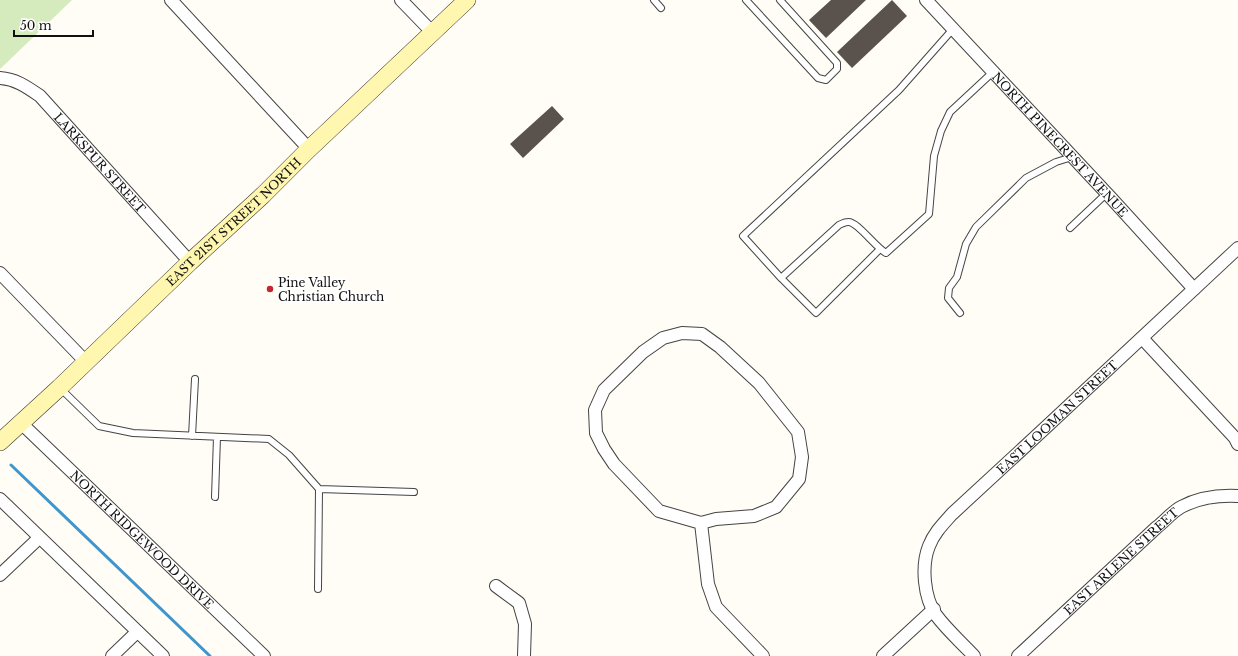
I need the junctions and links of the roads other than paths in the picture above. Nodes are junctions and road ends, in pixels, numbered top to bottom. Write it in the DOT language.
graph roads {
  1 [pos="171,0"];
  2 [pos="402,0"];
  3 [pos="467,0"];
  4 [pos="654,0"];
  5 [pos="746,0"];
  6 [pos="780,0"];
  7 [pos="926,0"];
  8 [pos="661,8"];
  9 [pos="953,29"];
  10 [pos="432,32"];
  11 [pos="993,72"];
  12 [pos="0,78"];
  13 [pos="309,149"];
  14 [pos="1072,157"];
  15 [pos="1106,194"];
  16 [pos="1070,228"];
  17 [pos="1238,248"];
  18 [pos="880,250"];
  19 [pos="190,262"];
  20 [pos="0,273"];
  21 [pos="781,278"];
  22 [pos="1194,289"];
  23 [pos="960,313"];
  24 [pos="1142,338"];
  25 [pos="86,362"];
  26 [pos="195,379"];
  27 [pos="59,388"];
  28 [pos="20,423"];
  29 [pos="192,436"];
  30 [pos="217,437"];
  31 [pos="0,442"];
  32 [pos="1238,444"];
  33 [pos="319,489"];
  34 [pos="414,492"];
  35 [pos="1238,496"];
  36 [pos="215,497"];
  37 [pos="0,500"];
  38 [pos="701,523"];
  39 [pos="39,538"];
  40 [pos="0,575"];
  41 [pos="496,586"];
  42 [pos="318,589"];
  43 [pos="934,610"];
  44 [pos="137,632"];
  45 [pos="112,656"];
  46 [pos="163,656"];
  47 [pos="264,656"];
  48 [pos="524,656"];
  49 [pos="763,656"];
  50 [pos="883,656"];
  51 [pos="974,656"];
  52 [pos="1018,656"];
  1 -- 13 [label="street"];
  2 -- 10 [label="street"];
  3 -- 10 [label="main road, EAST 21ST STREET NORTH"];
  4 -- 8 [label="lane"];
  5 -- 6 [label="lane"];
  7 -- 9 [label="street, NORTH PINECREST AVENUE"];
  9 -- 11 [label="street, NORTH PINECREST AVENUE"];
  9 -- 21 [label="lane"];
  10 -- 13 [label="main road, EAST 21ST STREET NORTH"];
  11 -- 14 [label="street, NORTH PINECREST AVENUE"];
  11 -- 18 [label="lane"];
  12 -- 19 [label="street, LARKSPUR STREET"];
  13 -- 19 [label="main road, EAST 21ST STREET NORTH"];
  14 -- 15 [label="street, NORTH PINECREST AVENUE"];
  14 -- 23 [label="lane"];
  15 -- 16 [label="lane"];
  15 -- 22 [label="street, NORTH PINECREST AVENUE"];
  17 -- 22 [label="street, EAST LOOMAN STREET"];
  18 -- 21 [label="lane"];
  18 -- 21 [label="lane"];
  19 -- 25 [label="main road, EAST 21ST STREET NORTH"];
  20 -- 25 [label="street"];
  22 -- 24 [label="street, EAST LOOMAN STREET"];
  24 -- 32 [label="street"];
  24 -- 43 [label="street, EAST LOOMAN STREET"];
  25 -- 27 [label="main road, EAST 21ST STREET NORTH"];
  26 -- 29 [label="lane"];
  27 -- 28 [label="main road, EAST 21ST STREET NORTH"];
  27 -- 29 [label="lane"];
  28 -- 31 [label="main road, EAST 21ST STREET NORTH"];
  28 -- 47 [label="street, NORTH RIDGEWOOD DRIVE"];
  29 -- 30 [label="lane"];
  30 -- 33 [label="lane"];
  30 -- 36 [label="lane"];
  33 -- 34 [label="lane"];
  33 -- 42 [label="lane"];
  35 -- 52 [label="street, EAST ARLENE STREET"];
  37 -- 39 [label="street"];
  38 -- 38 [label="street"];
  38 -- 49 [label="street"];
  39 -- 40 [label="street"];
  39 -- 44 [label="street"];
  41 -- 48 [label="street"];
  43 -- 50 [label="street"];
  43 -- 51 [label="street, EAST LOOMAN STREET"];
  44 -- 45 [label="street"];
  44 -- 46 [label="street"];
}
